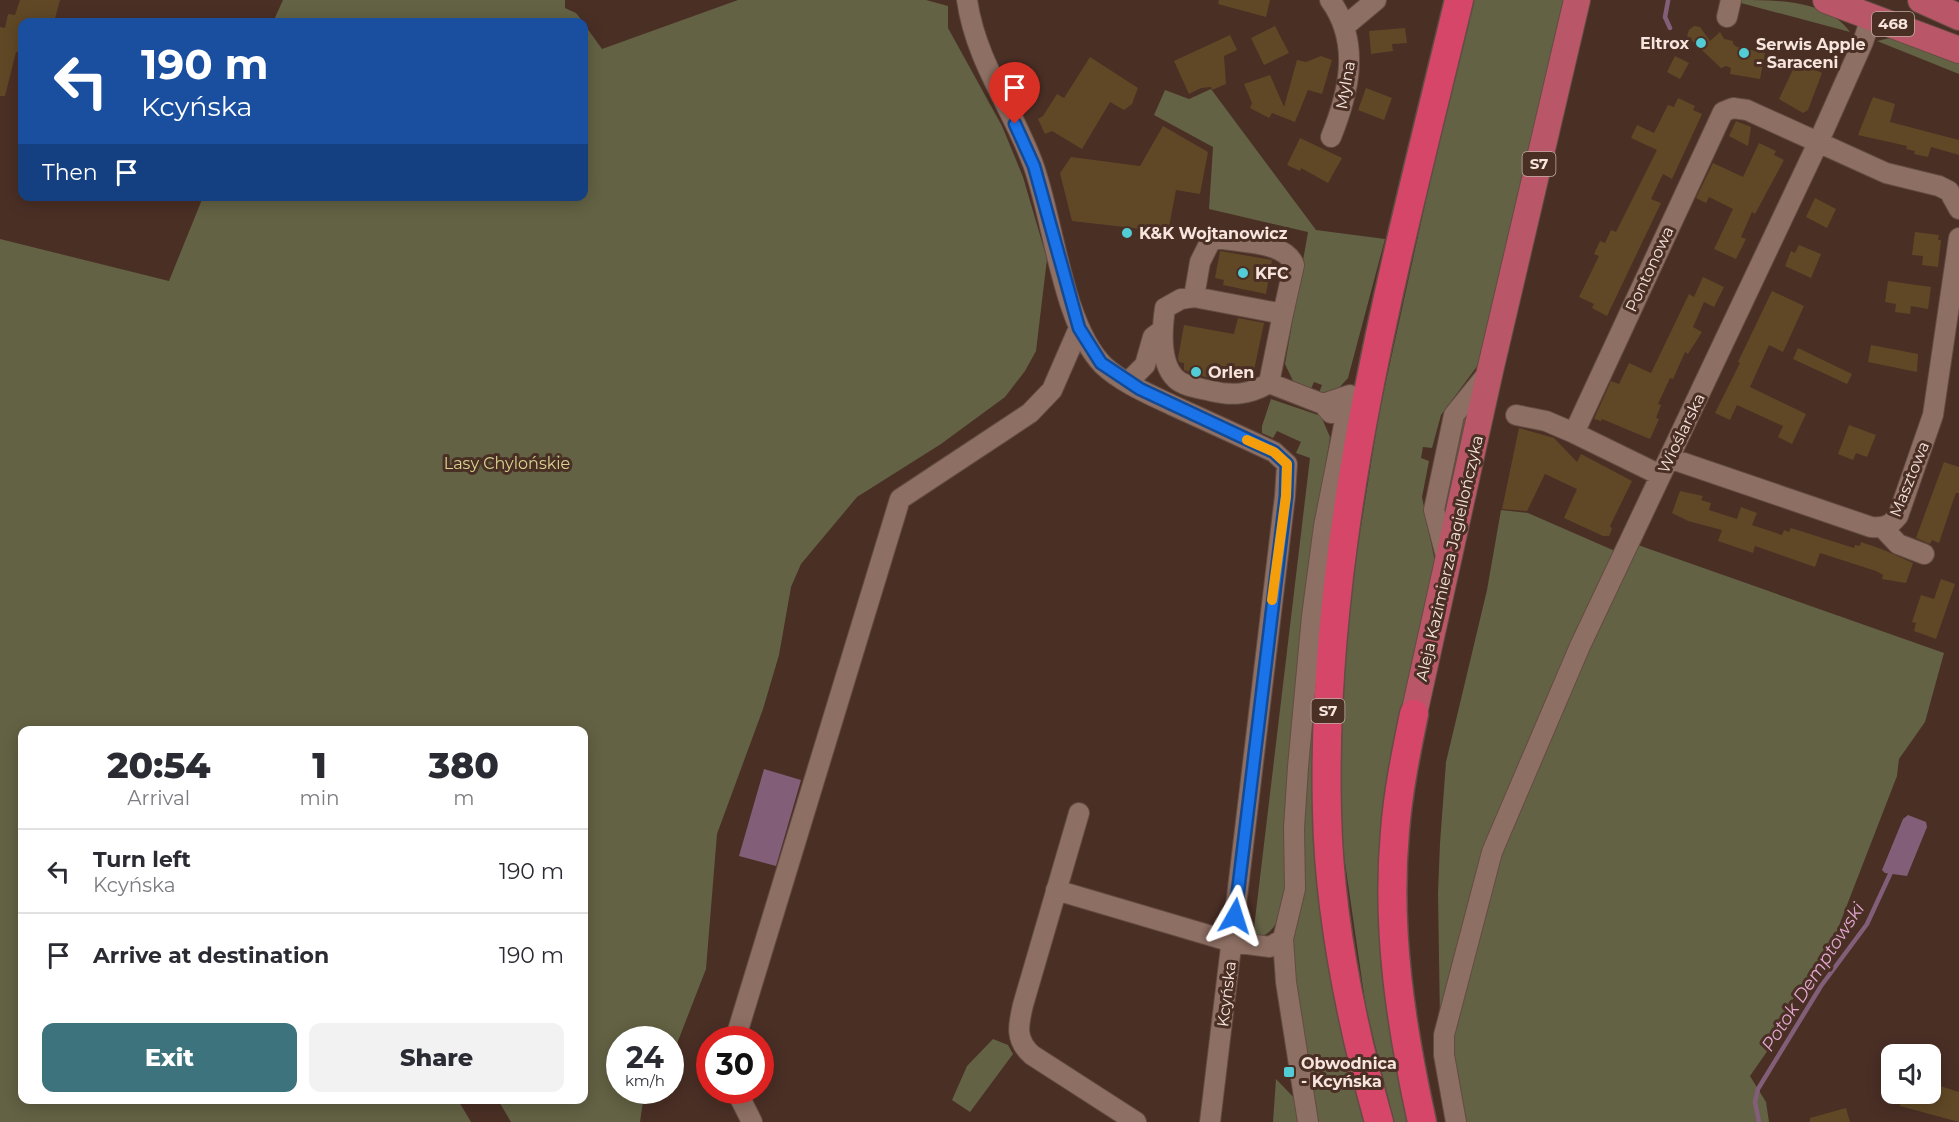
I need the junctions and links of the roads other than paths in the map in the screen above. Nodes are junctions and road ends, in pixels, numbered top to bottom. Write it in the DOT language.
graph roads {
  1 [pos="967,0"];
  2 [pos="1330,0"];
  3 [pos="1376,0"];
  4 [pos="1459,0"];
  5 [pos="1577,0"];
  6 [pos="1826,0"];
  7 [pos="1921,0"];
  8 [pos="1872,15"];
  9 [pos="1959,17"];
  10 [pos="1345,26"];
  11 [pos="1959,50"];
  12 [pos="1331,137"];
  13 [pos="1818,143"];
  14 [pos="1959,209"];
  15 [pos="1959,238"];
  16 [pos="1194,297"];
  17 [pos="1387,301"];
  18 [pos="1284,314"];
  19 [pos="1079,328"];
  20 [pos="1161,331"];
  21 [pos="1128,382"];
  22 [pos="1269,383"];
  23 [pos="1350,395"];
  24 [pos="1323,404"];
  25 [pos="1516,415"];
  26 [pos="1344,425"];
  27 [pos="1574,433"];
  28 [pos="1665,466"];
  29 [pos="1883,528"];
  30 [pos="1924,554"];
  31 [pos="1414,714"];
  32 [pos="1079,813"];
  33 [pos="1056,890"];
  34 [pos="1283,939"];
  35 [pos="1232,942"];
  36 [pos="739,1026"];
  37 [pos="743,1104"];
  38 [pos="752,1122"];
  39 [pos="1136,1122"];
  40 [pos="1210,1122"];
  41 [pos="1308,1122"];
  42 [pos="1379,1122"];
  43 [pos="1422,1122"];
  44 [pos="1456,1122"];
  1 -- 19 [label="street, Kcyńska"];
  2 -- 10 [label="street, Mylna"];
  3 -- 10 [label="street"];
  4 -- 17 [label="highway, S7"];
  5 -- 31 [label="main road, Aleja Kazimierza Jagiellończyka / S7"];
  6 -- 8 [label="main road, 468"];
  7 -- 9 [label="main road, 468"];
  8 -- 11 [label="main road, 468"];
  8 -- 13 [label="street, Wioślarska"];
  10 -- 12 [label="street, Mylna"];
  13 -- 14 [label="street"];
  13 -- 27 [label="street, Pontonowa"];
  13 -- 28 [label="street, Wioślarska"];
  15 -- 29 [label="street, Masztowa"];
  16 -- 18 [label="street"];
  16 -- 18 [label="street"];
  16 -- 20 [label="street"];
  17 -- 23 [label="highway"];
  17 -- 42 [label="highway, S7"];
  18 -- 22 [label="street"];
  19 -- 21 [label="street, Kcyńska"];
  19 -- 36 [label="street"];
  20 -- 21 [label="street"];
  20 -- 22 [label="street"];
  21 -- 35 [label="street, Kcyńska"];
  22 -- 24 [label="street"];
  23 -- 24 [label="street"];
  23 -- 26 [label="street"];
  24 -- 26 [label="street"];
  25 -- 27 [label="street"];
  26 -- 34 [label="street"];
  27 -- 28 [label="street"];
  28 -- 29 [label="street, Masztowa"];
  28 -- 44 [label="street, Wioślarska"];
  29 -- 30 [label="street"];
  31 -- 43 [label="highway, Aleja Kazimierza Jagiellończyka / S7"];
  32 -- 33 [label="street"];
  33 -- 35 [label="street"];
  33 -- 39 [label="street"];
  34 -- 35 [label="street"];
  34 -- 41 [label="street"];
  35 -- 40 [label="street, Kcyńska"];
  37 -- 38 [label="street"];
}
